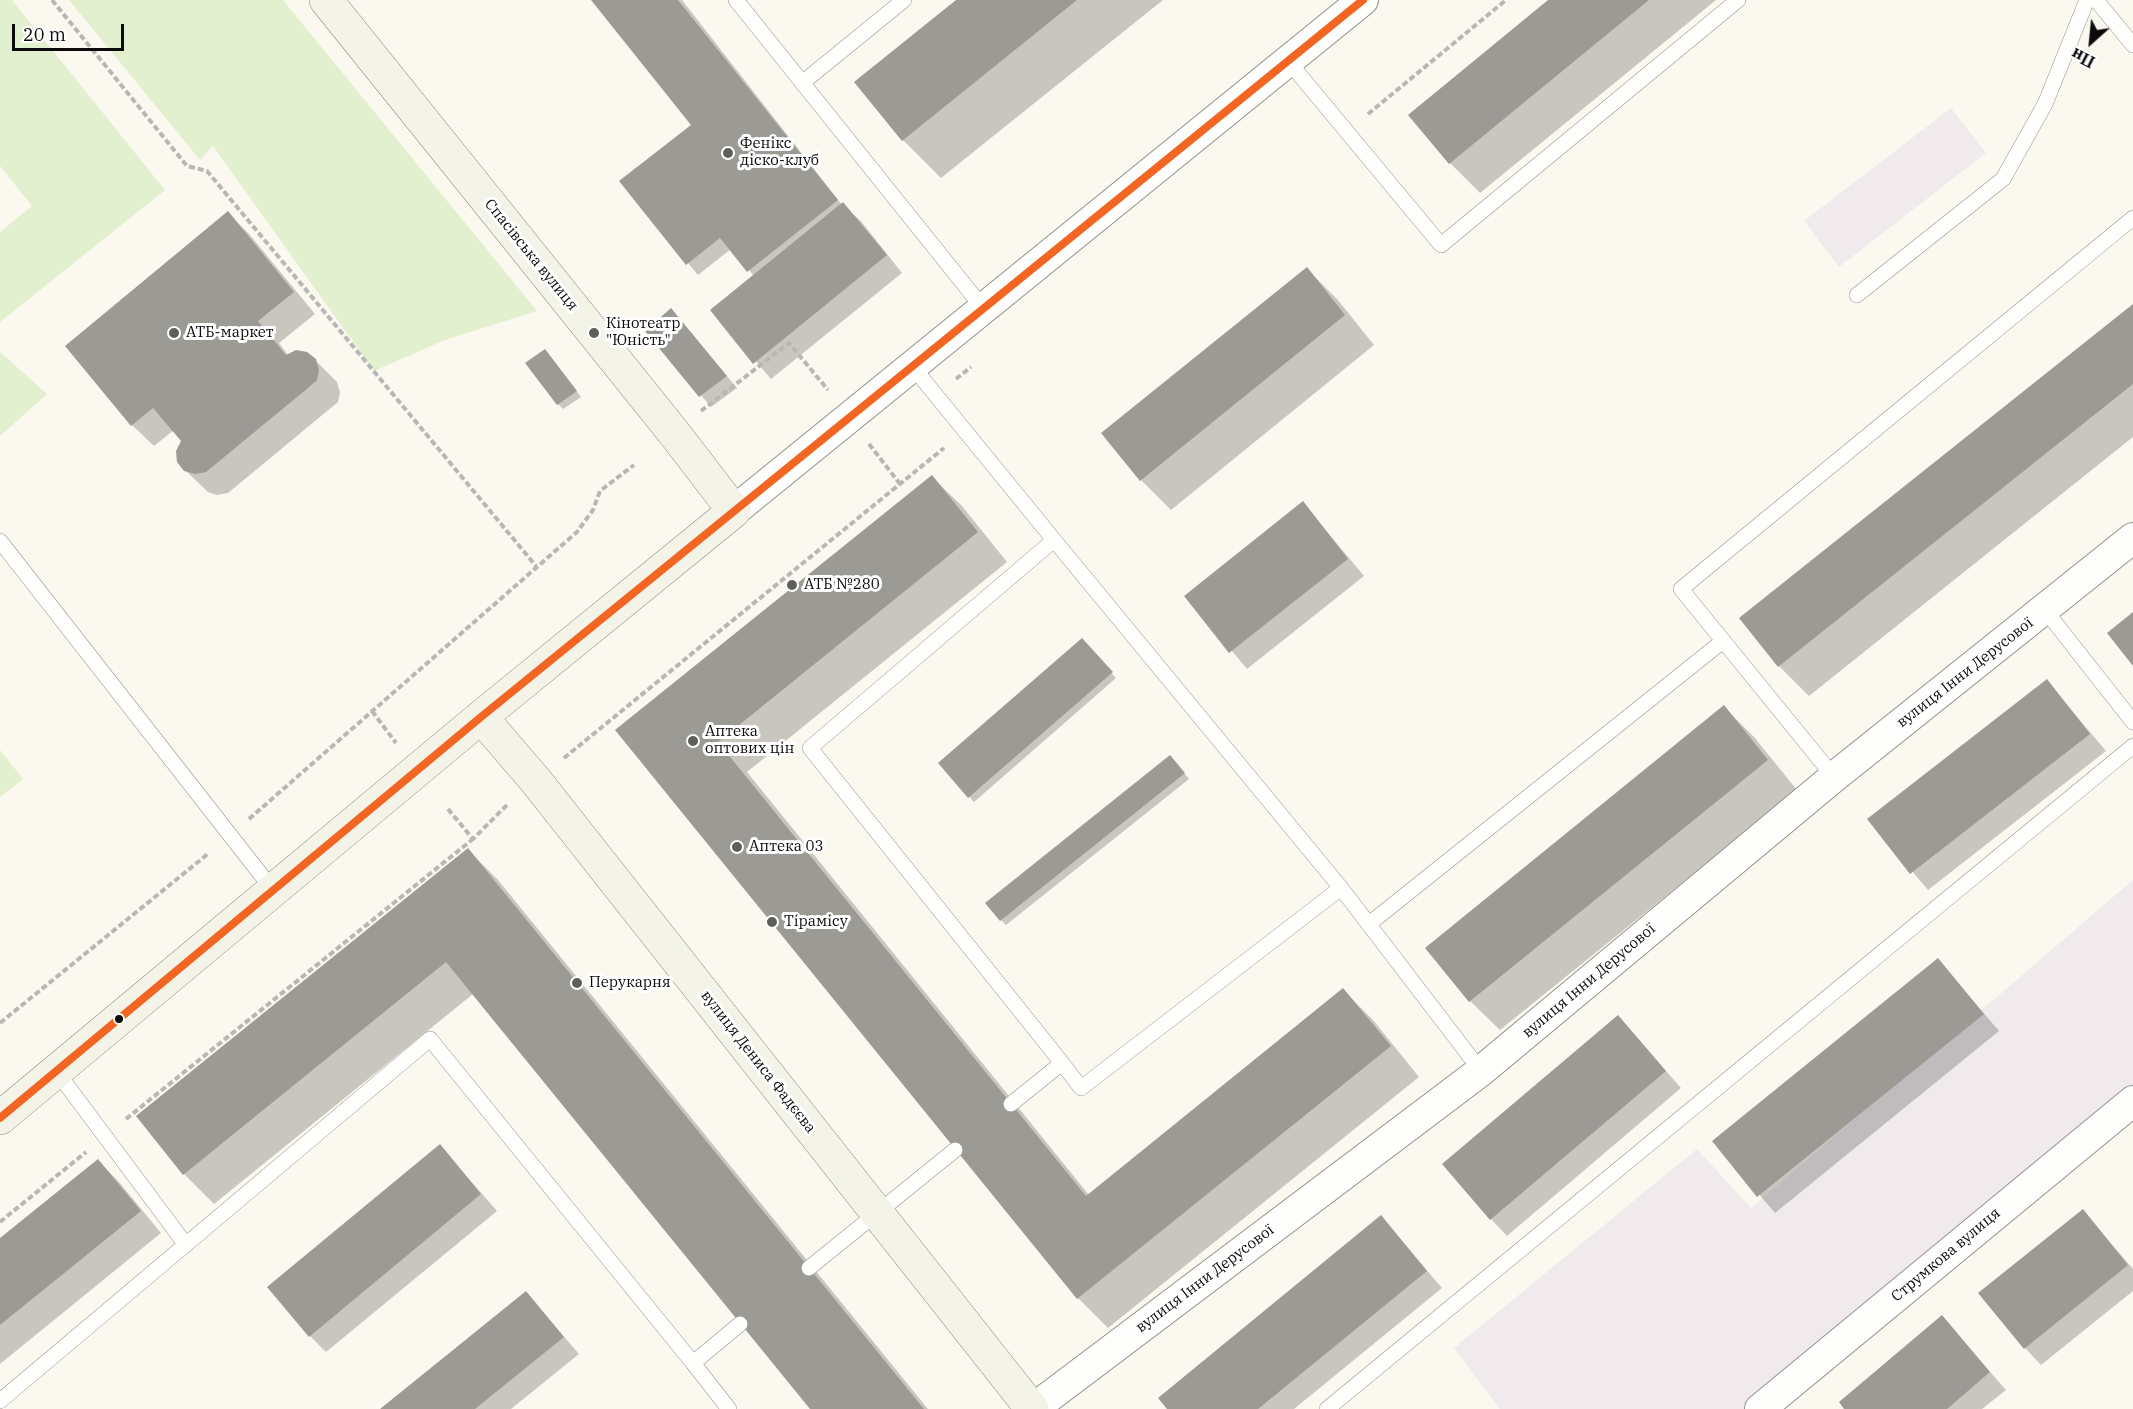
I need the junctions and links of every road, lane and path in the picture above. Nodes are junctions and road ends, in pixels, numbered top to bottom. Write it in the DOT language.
graph roads {
  1 [pos="51,0"];
  2 [pos="326,0"];
  3 [pos="736,0"];
  4 [pos="904,0"];
  5 [pos="1506,0"];
  6 [pos="1738,0"];
  7 [pos="2087,0"];
  8 [pos="2096,0"];
  9 [pos="1349,4"];
  10 [pos="2133,45"];
  11 [pos="1288,61"];
  12 [pos="802,83"];
  13 [pos="1346,131"];
  14 [pos="2133,218"];
  15 [pos="1857,295"];
  16 [pos="983,308"];
  17 [pos="912,366"];
  18 [pos="830,393"];
  19 [pos="698,414"];
  20 [pos="965,431"];
  21 [pos="866,441"];
  22 [pos="634,465"];
  23 [pos="900,484"];
  24 [pos="734,512"];
  25 [pos="2133,538"];
  26 [pos="1054,540"];
  27 [pos="0,542"];
  28 [pos="536,566"];
  29 [pos="2045,610"];
  30 [pos="1723,641"];
  31 [pos="372,711"];
  32 [pos="481,717"];
  33 [pos="2133,722"];
  34 [pos="2133,746"];
  35 [pos="402,751"];
  36 [pos="555,766"];
  37 [pos="1834,777"];
  38 [pos="511,801"];
  39 [pos="448,808"];
  40 [pos="231,836"];
  41 [pos="473,838"];
  42 [pos="1341,888"];
  43 [pos="273,890"];
  44 [pos="1369,924"];
  45 [pos="0,1023"];
  46 [pos="1062,1063"];
  47 [pos="1481,1071"];
  48 [pos="57,1072"];
  49 [pos="2133,1101"];
  50 [pos="1011,1104"];
  51 [pos="0,1118"];
  52 [pos="105,1136"];
  53 [pos="956,1150"];
  54 [pos="877,1213"];
  55 [pos="0,1222"];
  56 [pos="186,1245"];
  57 [pos="809,1268"];
  58 [pos="740,1324"];
  59 [pos="693,1363"];
  60 [pos="0,1401"];
  61 [pos="729,1409"];
  62 [pos="1033,1409"];
  63 [pos="1327,1409"];
  64 [pos="1760,1409"];
  1 -- 28 [label="path"];
  2 -- 24 [label="street, Спасівська вулиця"];
  3 -- 12 [label="lane"];
  4 -- 12 [label="lane"];
  5 -- 13 [label="path"];
  6 -- 13 [label="lane"];
  7 -- 15 [label="lane"];
  8 -- 10 [label="lane"];
  9 -- 11 [label="street"];
  11 -- 13 [label="lane"];
  11 -- 16 [label="street"];
  12 -- 16 [label="lane"];
  14 -- 30 [label="lane"];
  16 -- 17 [label="street"];
  17 -- 20 [label="lane"];
  17 -- 24 [label="street"];
  18 -- 19 [label="path"];
  20 -- 23 [label="path"];
  20 -- 26 [label="lane"];
  21 -- 23 [label="path"];
  22 -- 28 [label="path"];
  23 -- 36 [label="path"];
  24 -- 32 [label="street"];
  25 -- 29 [label="street, вулиця Інни Дерусової"];
  26 -- 42 [label="lane"];
  26 -- 46 [label="lane"];
  27 -- 40 [label="lane"];
  28 -- 31 [label="path"];
  29 -- 33 [label="lane"];
  29 -- 37 [label="street, вулиця Інни Дерусової"];
  30 -- 37 [label="lane"];
  30 -- 44 [label="lane"];
  31 -- 35 [label="path"];
  31 -- 40 [label="path"];
  32 -- 43 [label="street"];
  32 -- 54 [label="street, вулиця Дениса Фадєєва"];
  34 -- 63 [label="lane"];
  37 -- 47 [label="street, вулиця Інни Дерусової"];
  38 -- 41 [label="path"];
  39 -- 41 [label="path"];
  40 -- 43 [label="lane"];
  40 -- 45 [label="path"];
  41 -- 52 [label="path"];
  42 -- 44 [label="lane"];
  42 -- 46 [label="lane"];
  43 -- 48 [label="street"];
  44 -- 47 [label="lane"];
  46 -- 50 [label="lane"];
  47 -- 62 [label="street, вулиця Інни Дерусової"];
  48 -- 51 [label="street"];
  48 -- 52 [label="lane"];
  49 -- 64 [label="street, Струмкова вулиця"];
  52 -- 55 [label="path"];
  52 -- 56 [label="lane"];
  53 -- 54 [label="lane"];
  54 -- 57 [label="lane"];
  54 -- 62 [label="street, вулиця Дениса Фадєєва"];
  56 -- 59 [label="lane"];
  56 -- 60 [label="lane"];
  58 -- 59 [label="lane"];
  59 -- 61 [label="lane"];
}
